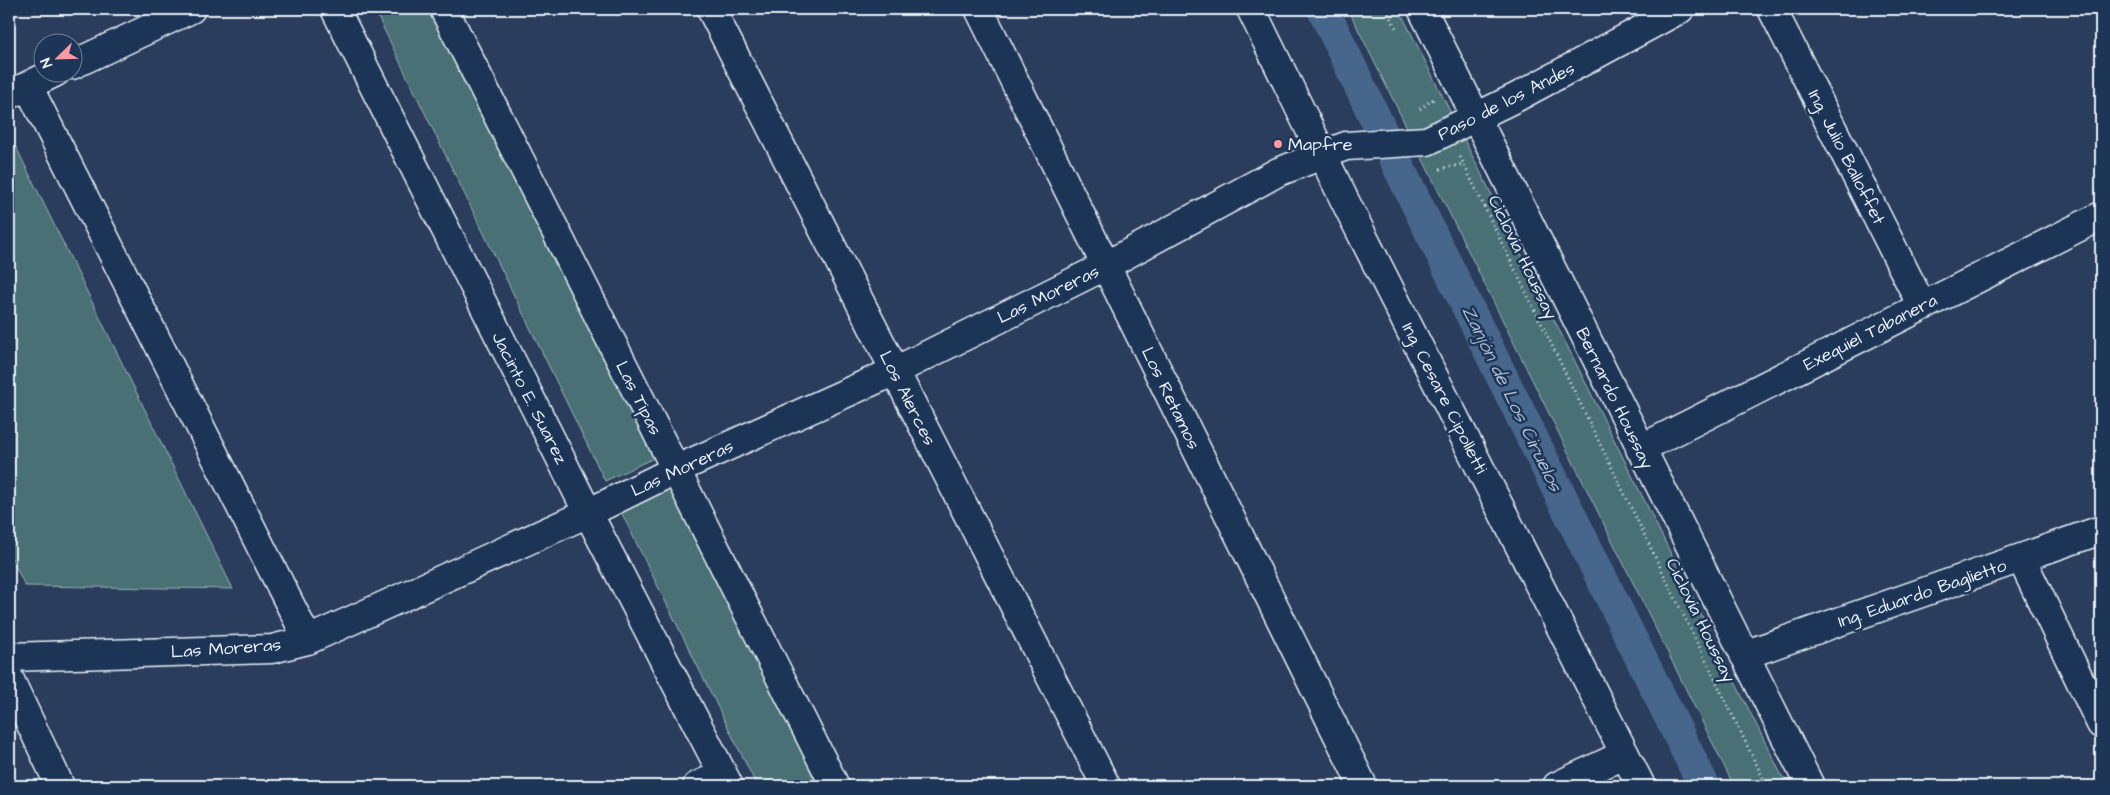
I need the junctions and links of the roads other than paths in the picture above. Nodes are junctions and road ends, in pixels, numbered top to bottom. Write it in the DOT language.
graph roads {
  1 [pos="191,9"];
  2 [pos="334,9"];
  3 [pos="444,9"];
  4 [pos="711,9"];
  5 [pos="979,9"];
  6 [pos="1251,9"];
  7 [pos="1422,9"];
  8 [pos="1680,9"];
  9 [pos="1772,9"];
  10 [pos="82,60"];
  11 [pos="35,82"];
  12 [pos="18,90"];
  13 [pos="1476,118"];
  14 [pos="1334,150"];
  15 [pos="2101,216"];
  16 [pos="1105,266"];
  17 [pos="1922,306"];
  18 [pos="895,370"];
  19 [pos="1640,449"];
  20 [pos="675,470"];
  21 [pos="588,513"];
  22 [pos="2101,530"];
  23 [pos="2021,558"];
  24 [pos="308,640"];
  25 [pos="1744,656"];
  26 [pos="9,657"];
  27 [pos="9,678"];
  28 [pos="2101,724"];
  29 [pos="1625,754"];
  30 [pos="726,780"];
  31 [pos="60,786"];
  32 [pos="697,786"];
  33 [pos="835,786"];
  34 [pos="1106,786"];
  35 [pos="1363,786"];
  36 [pos="1557,786"];
  37 [pos="1641,786"];
  38 [pos="1810,786"];
  1 -- 10 [label="street"];
  2 -- 21 [label="street, Jacinto E. Suarez"];
  3 -- 20 [label="street, Las Tipas"];
  4 -- 18 [label="street, Los Alerces"];
  5 -- 16 [label="street, Los Retamos"];
  6 -- 14 [label="street, Ing. Cesare Cipolletti"];
  7 -- 13 [label="street, Bernardo Houssay"];
  8 -- 13 [label="street, Paso de los Andes"];
  9 -- 17 [label="street, Ing. Julio Balloffet"];
  11 -- 12 [label="street"];
  12 -- 24 [label="street"];
  13 -- 14 [label="street, Paso de los Andes"];
  13 -- 19 [label="street, Bernardo Houssay"];
  14 -- 16 [label="street, Las Moreras"];
  14 -- 29 [label="street, Ing. Cesare Cipolletti"];
  15 -- 17 [label="street, Exequiel Tabanera"];
  16 -- 18 [label="street, Las Moreras"];
  16 -- 35 [label="street, Los Retamos"];
  17 -- 19 [label="street, Exequiel Tabanera"];
  18 -- 20 [label="street, Las Moreras"];
  18 -- 34 [label="street, Los Alerces"];
  19 -- 25 [label="street, Bernardo Houssay"];
  20 -- 21 [label="street, Las Moreras"];
  20 -- 33 [label="street, Las Tipas"];
  21 -- 24 [label="street, Las Moreras"];
  21 -- 30 [label="street, Jacinto E. Suarez"];
  22 -- 23 [label="street, Ing. Eduardo Baglietto"];
  23 -- 25 [label="street, Ing. Eduardo Baglietto"];
  23 -- 28 [label="street"];
  24 -- 26 [label="street, Las Moreras"];
  25 -- 38 [label="street, Bernardo Houssay"];
  27 -- 31 [label="street"];
  29 -- 36 [label="street"];
  29 -- 37 [label="street, Ing. Cesare Cipolletti"];
  30 -- 32 [label="street"];
}
